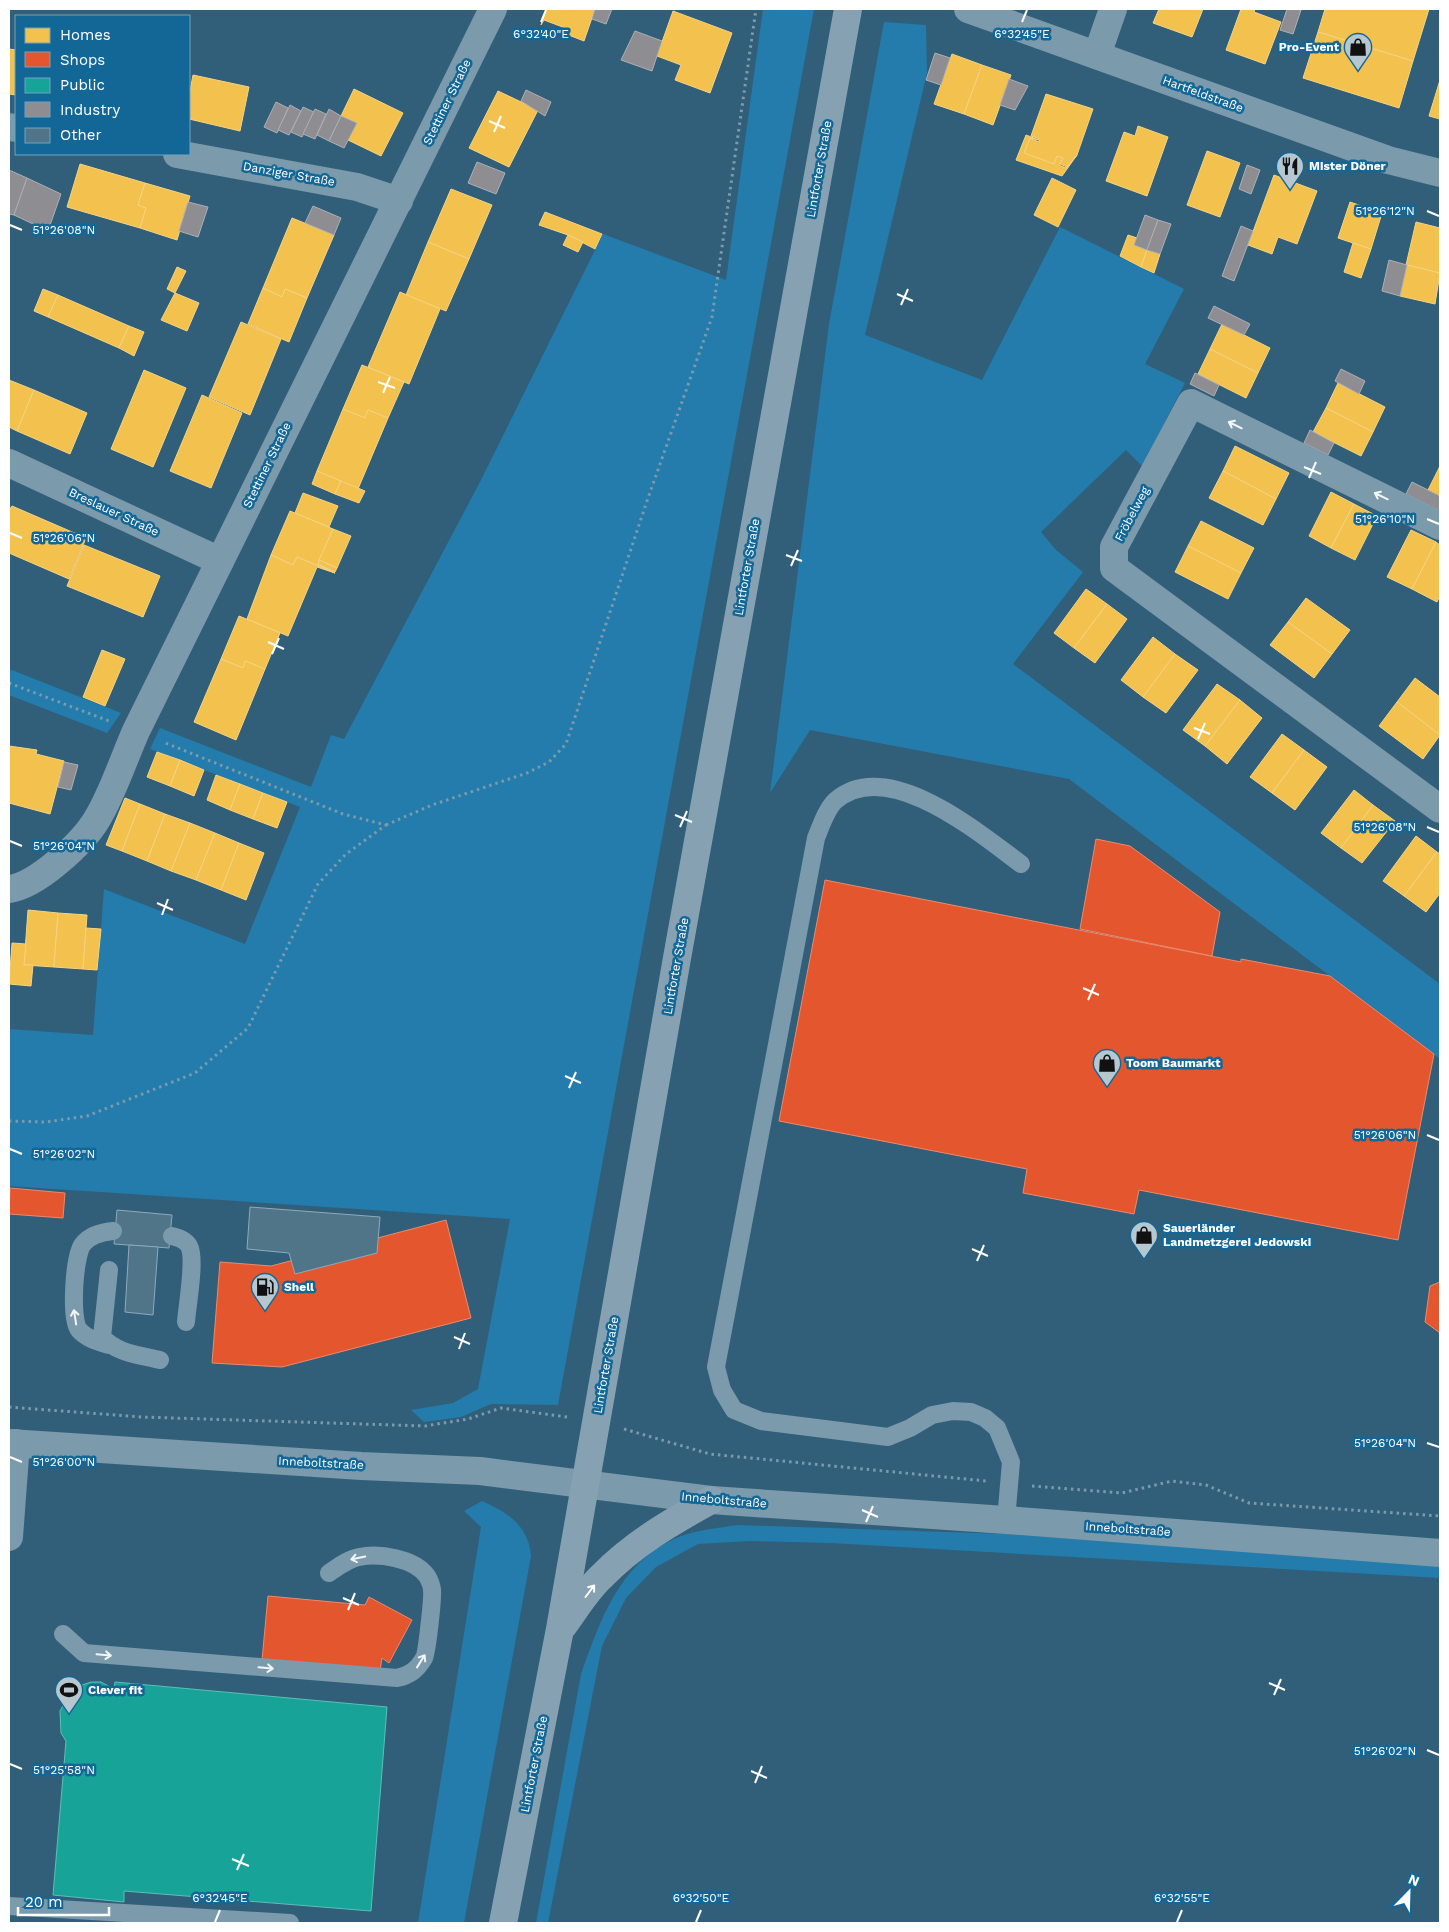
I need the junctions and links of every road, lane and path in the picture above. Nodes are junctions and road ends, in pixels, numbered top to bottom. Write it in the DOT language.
graph roads {
  1 [pos="493,9"];
  2 [pos="756,9"];
  3 [pos="968,9"];
  4 [pos="1113,9"];
  5 [pos="848,10"];
  6 [pos="1097,55"];
  7 [pos="183,155"];
  8 [pos="1440,173"];
  9 [pos="399,201"];
  10 [pos="9,463"];
  11 [pos="1440,526"];
  12 [pos="220,561"];
  13 [pos="9,682"];
  14 [pos="136,731"];
  15 [pos="1440,809"];
  16 [pos="386,825"];
  17 [pos="1021,864"];
  18 [pos="9,890"];
  19 [pos="9,1121"];
  20 [pos="113,1231"];
  21 [pos="172,1236"];
  22 [pos="108,1270"];
  23 [pos="186,1322"];
  24 [pos="109,1346"];
  25 [pos="160,1360"];
  26 [pos="9,1407"];
  27 [pos="596,1421"];
  28 [pos="13,1443"];
  29 [pos="585,1483"];
  30 [pos="1009,1484"];
  31 [pos="711,1500"];
  32 [pos="1440,1516"];
  33 [pos="1006,1520"];
  34 [pos="9,1537"];
  35 [pos="1440,1553"];
  36 [pos="329,1573"];
  37 [pos="560,1629"];
  38 [pos="63,1634"];
  39 [pos="9,1906"];
  40 [pos="290,1923"];
  41 [pos="503,1923"];
  1 -- 9 [label="street, Stettiner Straße"];
  2 -- 16 [label="path"];
  3 -- 6 [label="street, Hartfeldstraße"];
  4 -- 6 [label="street"];
  5 -- 27 [label="main road, Lintforter Straße"];
  6 -- 8 [label="street, Hartfeldstraße"];
  7 -- 9 [label="street, Danziger Straße"];
  9 -- 12 [label="street, Stettiner Straße"];
  10 -- 12 [label="street, Breslauer Straße"];
  11 -- 15 [label="street, Fröbelweg, one-way"];
  12 -- 14 [label="street, Stettiner Straße"];
  13 -- 14 [label="path"];
  14 -- 16 [label="path"];
  14 -- 18 [label="street, Stettiner Straße"];
  16 -- 19 [label="path"];
  17 -- 30 [label="lane"];
  24 -- 20 [label="lane, one-way"];
  21 -- 23 [label="lane"];
  22 -- 24 [label="lane"];
  24 -- 25 [label="lane"];
  26 -- 27 [label="path"];
  27 -- 29 [label="main road, Lintforter Straße"];
  27 -- 30 [label="path"];
  28 -- 29 [label="street, Inneboltstraße"];
  28 -- 34 [label="street"];
  29 -- 31 [label="street, Inneboltstraße"];
  29 -- 37 [label="main road, Lintforter Straße"];
  30 -- 32 [label="path"];
  30 -- 33 [label="lane"];
  31 -- 33 [label="street, Inneboltstraße"];
  37 -- 31 [label="main road, one-way"];
  33 -- 35 [label="street, Inneboltstraße"];
  38 -- 36 [label="lane, one-way"];
  37 -- 41 [label="main road, Lintforter Straße"];
  39 -- 40 [label="lane"];
}
